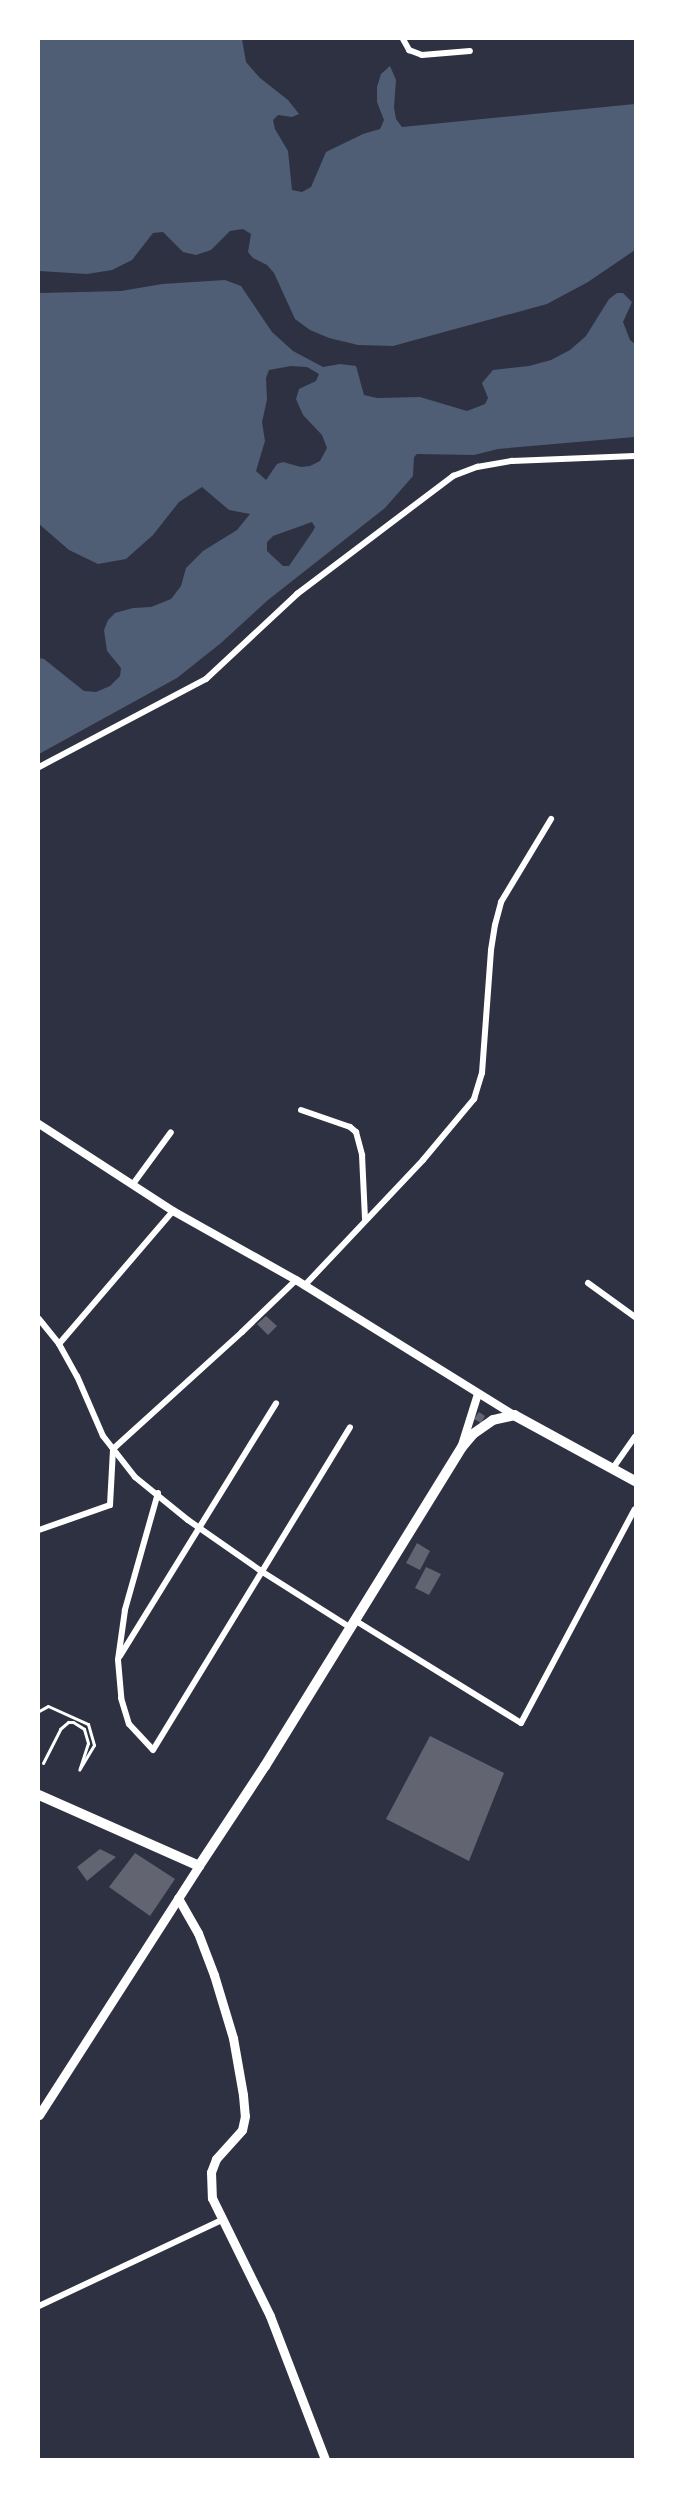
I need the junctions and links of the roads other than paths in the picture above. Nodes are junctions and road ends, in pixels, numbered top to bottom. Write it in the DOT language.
graph roads {
  1 [pos="403,39"];
  2 [pos="470,51"];
  3 [pos="635,456"];
  4 [pos="39,767"];
  5 [pos="551,819"];
  6 [pos="301,1110"];
  7 [pos="39,1124"];
  8 [pos="171,1132"];
  9 [pos="133,1184"];
  10 [pos="173,1211"];
  11 [pos="365,1219"];
  12 [pos="296,1280"];
  13 [pos="588,1283"];
  14 [pos="304,1287"];
  15 [pos="635,1317"];
  16 [pos="39,1319"];
  17 [pos="58,1344"];
  18 [pos="478,1394"];
  19 [pos="276,1403"];
  20 [pos="514,1415"];
  21 [pos="350,1427"];
  22 [pos="635,1437"];
  23 [pos="462,1447"];
  24 [pos="113,1449"];
  25 [pos="613,1468"];
  26 [pos="635,1481"];
  27 [pos="158,1493"];
  28 [pos="635,1509"];
  29 [pos="198,1527"];
  30 [pos="39,1530"];
  31 [pos="261,1571"];
  32 [pos="353,1625"];
  33 [pos="118,1660"];
  34 [pos="39,1711"];
  35 [pos="42,1763"];
  36 [pos="39,1795"];
  37 [pos="199,1866"];
  38 [pos="178,1898"];
  39 [pos="39,2115"];
  40 [pos="222,2220"];
  41 [pos="39,2306"];
  42 [pos="325,2459"];
  1 -- 2 [label="street"];
  3 -- 4 [label="street"];
  5 -- 11 [label="street"];
  6 -- 11 [label="street"];
  7 -- 9 [label="street"];
  8 -- 9 [label="street"];
  9 -- 10 [label="street"];
  10 -- 12 [label="street"];
  10 -- 17 [label="street"];
  11 -- 14 [label="street"];
  12 -- 14 [label="street"];
  12 -- 24 [label="street"];
  13 -- 15 [label="street"];
  14 -- 18 [label="street"];
  16 -- 17 [label="street"];
  17 -- 24 [label="street"];
  18 -- 20 [label="street"];
  18 -- 23 [label="street"];
  19 -- 29 [label="street"];
  20 -- 23 [label="main road"];
  20 -- 25 [label="main road"];
  21 -- 31 [label="street"];
  22 -- 25 [label="street"];
  23 -- 32 [label="main road"];
  24 -- 27 [label="street"];
  24 -- 30 [label="street"];
  25 -- 26 [label="main road"];
  27 -- 29 [label="street"];
  27 -- 33 [label="street"];
  28 -- 32 [label="street"];
  29 -- 31 [label="street"];
  29 -- 33 [label="street"];
  31 -- 32 [label="street"];
  31 -- 33 [label="street"];
  32 -- 37 [label="main road"];
  34 -- 35 [label="lane"];
  36 -- 37 [label="main road"];
  37 -- 38 [label="main road"];
  38 -- 39 [label="main road"];
  38 -- 40 [label="main road"];
  40 -- 41 [label="street"];
  40 -- 42 [label="main road"];
}
